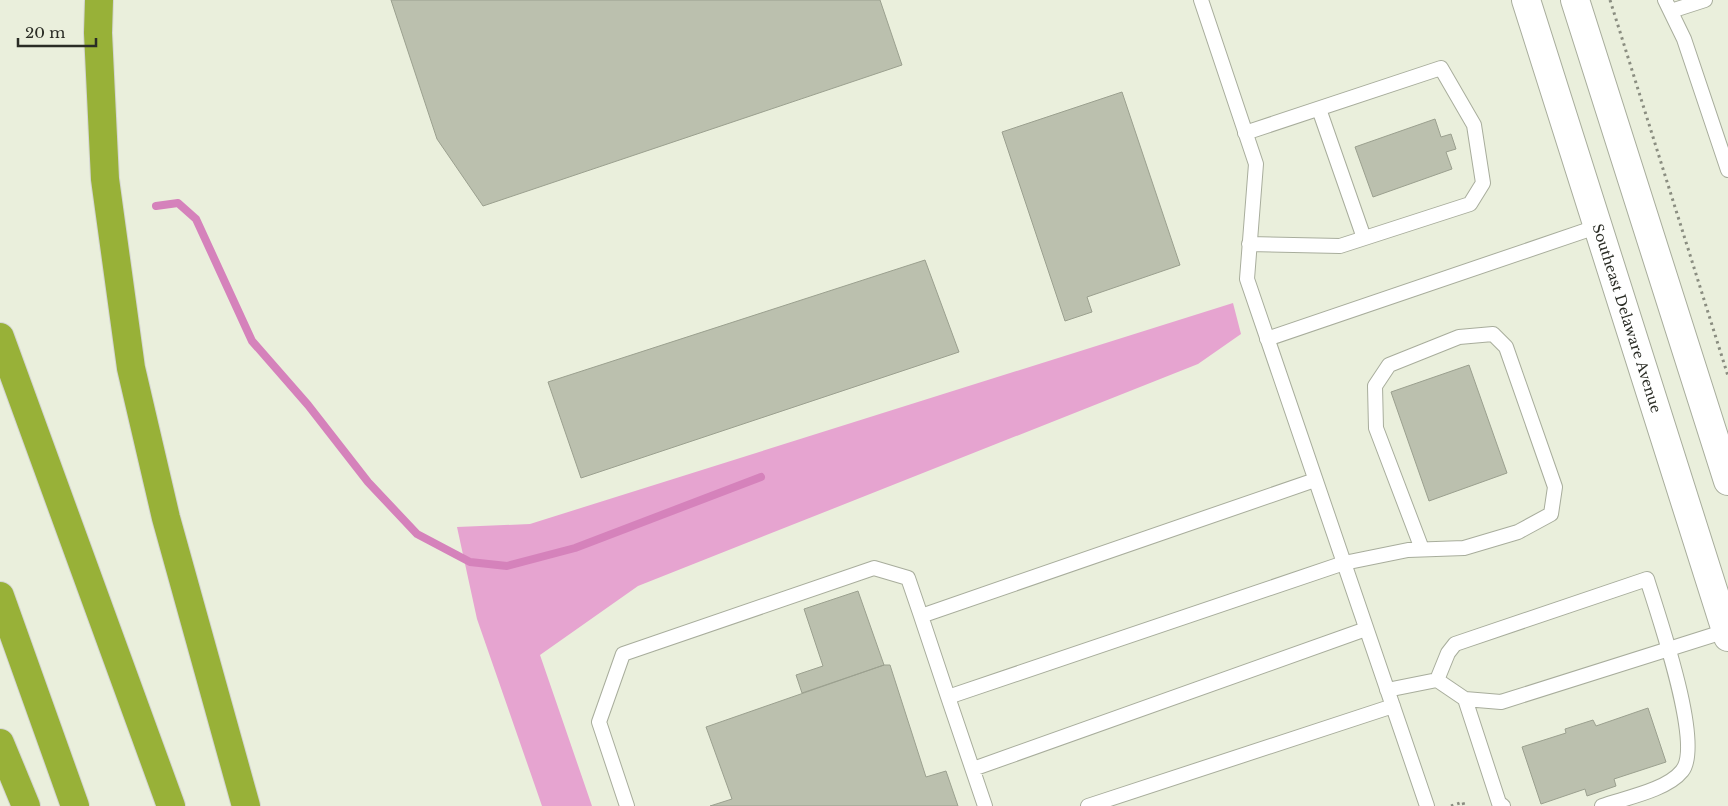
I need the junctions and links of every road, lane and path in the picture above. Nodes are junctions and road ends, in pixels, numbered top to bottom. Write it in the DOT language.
graph roads {
  1 [pos="99,0"];
  2 [pos="1201,0"];
  3 [pos="1526,0"];
  4 [pos="1575,0"];
  5 [pos="1610,0"];
  6 [pos="1705,0"];
  7 [pos="1668,5"];
  8 [pos="1319,109"];
  9 [pos="1245,133"];
  10 [pos="1728,167"];
  11 [pos="1599,226"];
  12 [pos="1364,238"];
  13 [pos="1249,244"];
  14 [pos="0,337"];
  15 [pos="1267,339"];
  16 [pos="1728,376"];
  17 [pos="1315,480"];
  18 [pos="1728,480"];
  19 [pos="1422,549"];
  20 [pos="1344,563"];
  21 [pos="0,596"];
  22 [pos="921,616"];
  23 [pos="1366,629"];
  24 [pos="1727,634"];
  25 [pos="1670,648"];
  26 [pos="1437,680"];
  27 [pos="1387,690"];
  28 [pos="948,697"];
  29 [pos="1465,699"];
  30 [pos="1393,706"];
  31 [pos="0,742"];
  32 [pos="973,769"];
  33 [pos="26,806"];
  34 [pos="75,806"];
  35 [pos="171,806"];
  36 [pos="246,806"];
  37 [pos="627,806"];
  38 [pos="985,806"];
  39 [pos="1088,806"];
  40 [pos="1427,806"];
  41 [pos="1451,806"];
  42 [pos="1464,806"];
  43 [pos="1503,806"];
  44 [pos="1602,806"];
  1 -- 36 [label="highway"];
  2 -- 9 [label="lane"];
  3 -- 11 [label="main road, Southeast Delaware Avenue"];
  4 -- 18 [label="main road"];
  5 -- 16 [label="path"];
  6 -- 7 [label="lane"];
  7 -- 10 [label="lane"];
  8 -- 9 [label="lane"];
  8 -- 12 [label="lane"];
  8 -- 12 [label="lane"];
  9 -- 13 [label="lane"];
  11 -- 15 [label="lane"];
  11 -- 24 [label="main road, Southeast Delaware Avenue"];
  12 -- 13 [label="lane"];
  13 -- 15 [label="lane"];
  14 -- 35 [label="highway"];
  15 -- 17 [label="lane"];
  17 -- 20 [label="lane"];
  17 -- 22 [label="lane"];
  19 -- 19 [label="lane"];
  19 -- 20 [label="lane"];
  20 -- 23 [label="lane"];
  20 -- 28 [label="lane"];
  21 -- 34 [label="highway"];
  22 -- 28 [label="lane"];
  22 -- 37 [label="lane"];
  23 -- 27 [label="lane"];
  23 -- 32 [label="lane"];
  24 -- 25 [label="lane"];
  25 -- 26 [label="lane"];
  25 -- 29 [label="lane"];
  25 -- 44 [label="lane"];
  26 -- 27 [label="lane"];
  26 -- 29 [label="lane"];
  27 -- 30 [label="lane"];
  28 -- 32 [label="lane"];
  29 -- 43 [label="lane"];
  30 -- 39 [label="lane"];
  30 -- 40 [label="lane"];
  31 -- 33 [label="highway"];
  32 -- 38 [label="lane"];
  41 -- 42 [label="path"];
}
